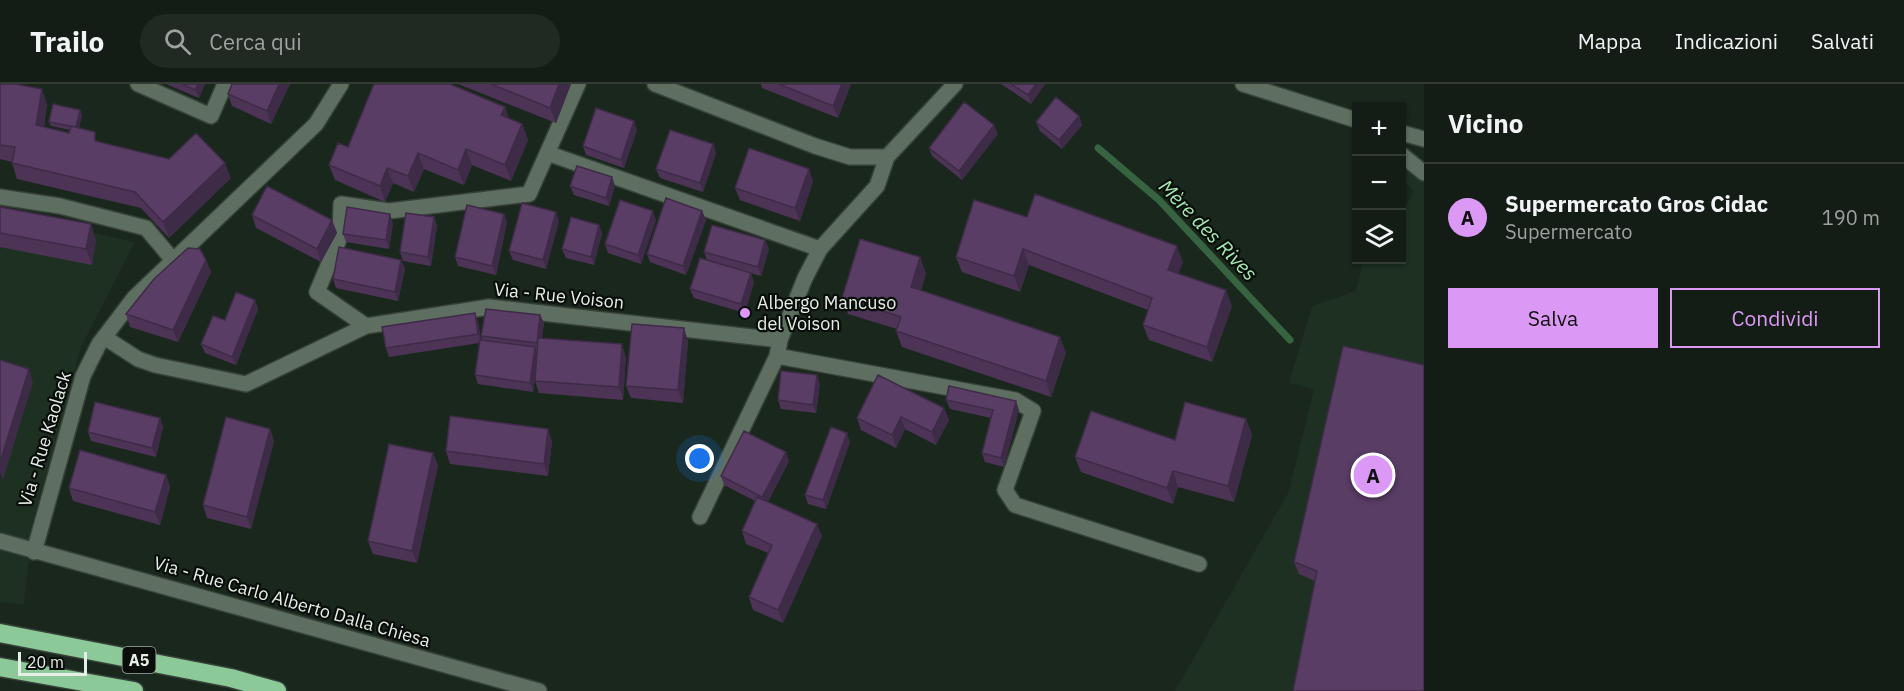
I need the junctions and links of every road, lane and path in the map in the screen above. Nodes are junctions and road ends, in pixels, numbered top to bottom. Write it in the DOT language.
graph roads {
  1 [pos="138,84"];
  2 [pos="225,84"];
  3 [pos="341,84"];
  4 [pos="578,84"];
  5 [pos="655,84"];
  6 [pos="955,84"];
  7 [pos="1243,84"];
  8 [pos="1349,118"];
  9 [pos="1406,134"];
  10 [pos="1424,139"];
  11 [pos="547,153"];
  12 [pos="1402,156"];
  13 [pos="887,157"];
  14 [pos="1424,173"];
  15 [pos="0,197"];
  16 [pos="820,249"];
  17 [pos="173,260"];
  18 [pos="366,326"];
  19 [pos="104,337"];
  20 [pos="780,340"];
  21 [pos="777,356"];
  22 [pos="700,518"];
  23 [pos="0,541"];
  24 [pos="34,552"];
  25 [pos="1199,564"];
  26 [pos="0,633"];
  27 [pos="0,667"];
  28 [pos="134,691"];
  29 [pos="277,691"];
  30 [pos="539,691"];
  1 -- 2 [label="street"];
  3 -- 17 [label="street, Via - Rue Kaolack"];
  4 -- 11 [label="street"];
  5 -- 13 [label="street"];
  6 -- 13 [label="street"];
  7 -- 8 [label="street"];
  9 -- 10 [label="street"];
  11 -- 16 [label="street"];
  11 -- 18 [label="street"];
  12 -- 14 [label="street"];
  13 -- 16 [label="street"];
  15 -- 17 [label="street"];
  16 -- 20 [label="street"];
  17 -- 19 [label="street, Via - Rue Kaolack"];
  18 -- 19 [label="street, Via - Rue Voison"];
  18 -- 20 [label="street, Via - Rue Voison"];
  19 -- 24 [label="street, Via - Rue Kaolack"];
  20 -- 21 [label="street"];
  21 -- 22 [label="street"];
  21 -- 25 [label="street"];
  23 -- 24 [label="street, Via - Rue Carlo Alberto Dalla Chiesa"];
  24 -- 30 [label="street, Via - Rue Carlo Alberto Dalla Chiesa"];
  26 -- 29 [label="highway, A5"];
  27 -- 28 [label="highway, A5"];
}
